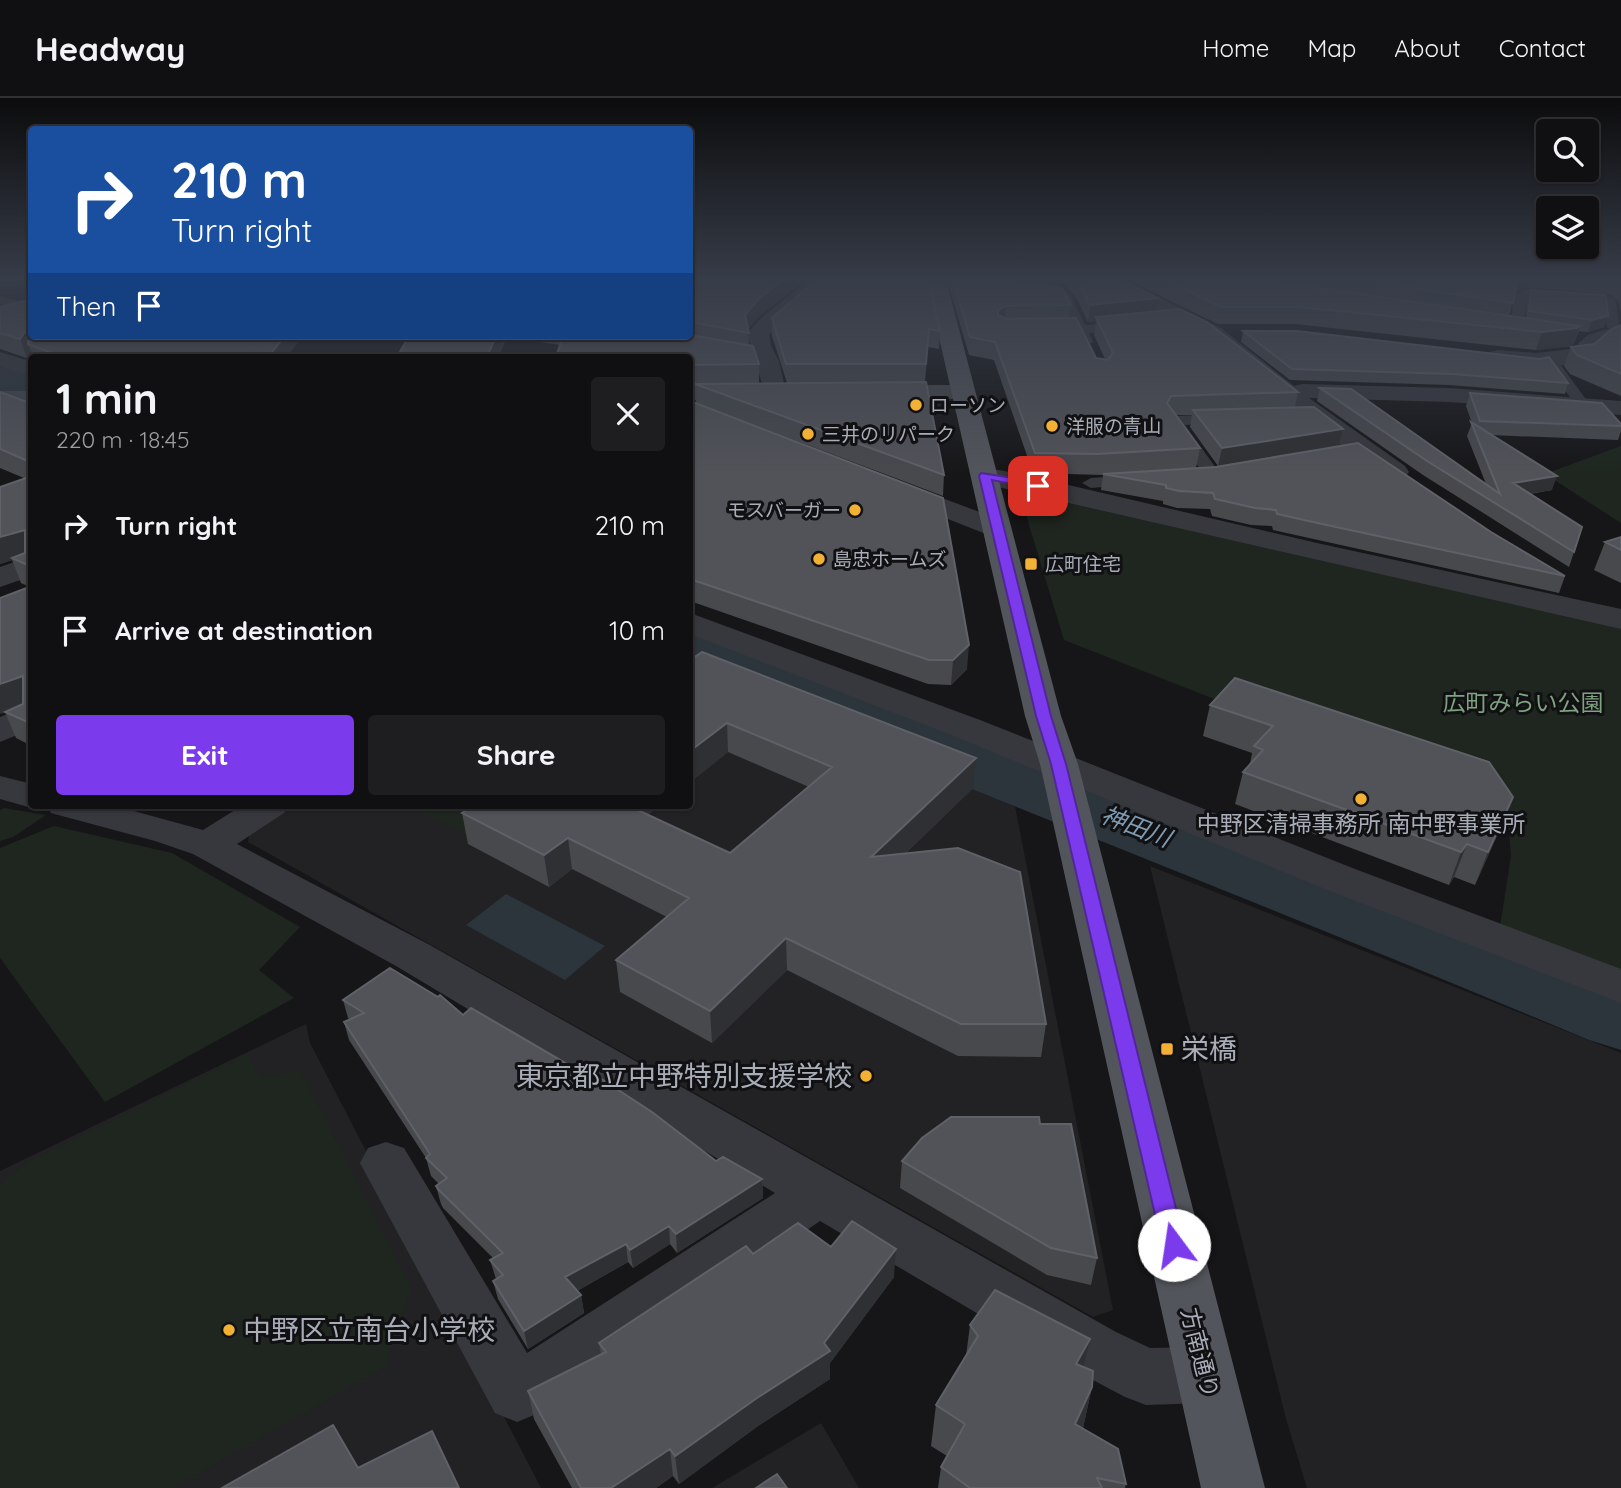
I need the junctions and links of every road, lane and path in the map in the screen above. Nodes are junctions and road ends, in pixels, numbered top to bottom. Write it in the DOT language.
graph roads {
  1 [pos="760,345"];
  2 [pos="952,345"];
  3 [pos="1088,345"];
  4 [pos="1217,345"];
  5 [pos="1585,345"];
  6 [pos="1091,352"];
  7 [pos="1481,356"];
  8 [pos="1549,359"];
  9 [pos="1283,390"];
  10 [pos="774,392"];
  11 [pos="801,392"];
  12 [pos="855,392"];
  13 [pos="963,392"];
  14 [pos="693,404"];
  15 [pos="1583,405"];
  16 [pos="693,407"];
  17 [pos="1621,408"];
  18 [pos="1292,418"];
  19 [pos="1319,418"];
  20 [pos="1238,419"];
  21 [pos="717,420"];
  22 [pos="985,476"];
  23 [pos="1194,477"];
  24 [pos="1145,480"];
  25 [pos="878,482"];
  26 [pos="1091,483"];
  27 [pos="1420,488"];
  28 [pos="996,528"];
  29 [pos="28,567"];
  30 [pos="0,578"];
  31 [pos="1561,579"];
  32 [pos="1621,613"];
  33 [pos="1621,619"];
  34 [pos="693,626"];
  35 [pos="28,717"];
  36 [pos="0,731"];
  37 [pos="0,787"];
  38 [pos="1064,790"];
  39 [pos="28,795"];
  40 [pos="80,809"];
  41 [pos="264,809"];
  42 [pos="207,845"];
  43 [pos="1621,987"];
  44 [pos="386,1163"];
  45 [pos="820,1193"];
  46 [pos="1205,1375"];
  47 [pos="1233,1488"];
  1 -- 10 [label="street"];
  2 -- 13 [label="main road, 方南通り"];
  3 -- 6 [label="lane"];
  4 -- 9 [label="street"];
  5 -- 8 [label="street"];
  7 -- 8 [label="street"];
  8 -- 15 [label="lane"];
  9 -- 15 [label="street"];
  9 -- 19 [label="street"];
  10 -- 11 [label="street"];
  10 -- 14 [label="street"];
  12 -- 13 [label="street"];
  13 -- 22 [label="main road, 方南通り"];
  15 -- 17 [label="street"];
  16 -- 21 [label="street"];
  18 -- 19 [label="lane"];
  19 -- 27 [label="street"];
  20 -- 23 [label="lane"];
  22 -- 28 [label="main road, 方南通り"];
  22 -- 33 [label="street"];
  24 -- 26 [label="lane"];
  25 -- 28 [label="street"];
  28 -- 38 [label="main road, 方南通り"];
  29 -- 30 [label="street"];
  31 -- 32 [label="street"];
  34 -- 38 [label="street"];
  35 -- 36 [label="street"];
  37 -- 39 [label="street"];
  38 -- 43 [label="street"];
  38 -- 46 [label="main road, 方南通り"];
  40 -- 42 [label="street"];
  41 -- 42 [label="street"];
  42 -- 45 [label="street"];
  44 -- 45 [label="street"];
  45 -- 46 [label="street"];
  46 -- 47 [label="main road, 方南通り"];
}
